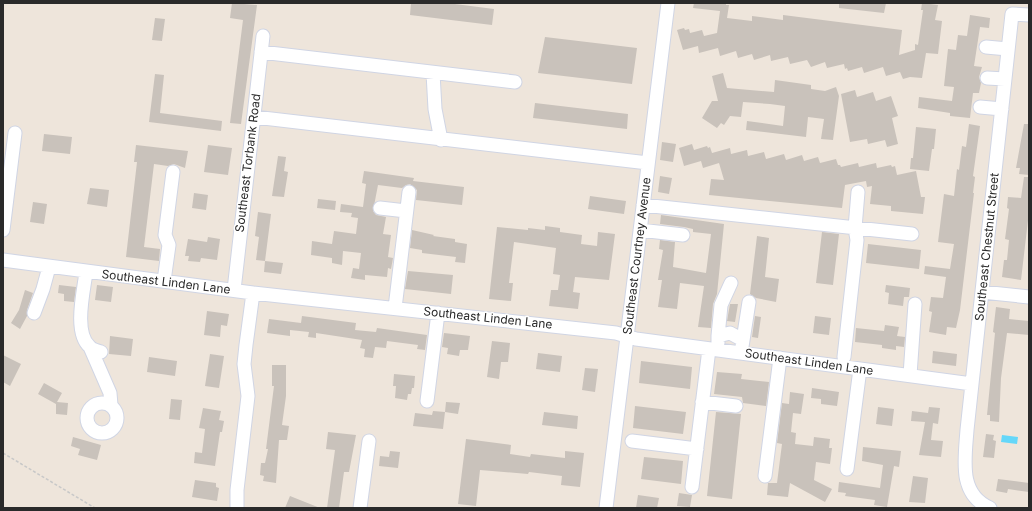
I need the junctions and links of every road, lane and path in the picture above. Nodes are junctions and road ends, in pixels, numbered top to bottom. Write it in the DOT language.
graph roads {
  1 [pos="668,3"];
  2 [pos="1029,15"];
  3 [pos="263,36"];
  4 [pos="986,47"];
  5 [pos="1008,49"];
  6 [pos="261,52"];
  7 [pos="434,73"];
  8 [pos="987,78"];
  9 [pos="1005,79"];
  10 [pos="515,82"];
  11 [pos="980,107"];
  12 [pos="1002,109"];
  13 [pos="254,117"];
  14 [pos="15,133"];
  15 [pos="441,140"];
  16 [pos="648,163"];
  17 [pos="173,172"];
  18 [pos="409,192"];
  19 [pos="858,192"];
  20 [pos="643,205"];
  21 [pos="380,208"];
  22 [pos="406,211"];
  23 [pos="855,228"];
  24 [pos="3,230"];
  25 [pos="640,230"];
  26 [pos="912,234"];
  27 [pos="683,235"];
  28 [pos="3,260"];
  29 [pos="49,266"];
  30 [pos="86,272"];
  31 [pos="164,282"];
  32 [pos="731,282"];
  33 [pos="234,290"];
  34 [pos="982,292"];
  35 [pos="253,293"];
  36 [pos="1029,297"];
  37 [pos="749,302"];
  38 [pos="915,304"];
  39 [pos="394,308"];
  40 [pos="34,313"];
  41 [pos="438,313"];
  42 [pos="627,336"];
  43 [pos="718,336"];
  44 [pos="742,347"];
  45 [pos="713,349"];
  46 [pos="844,357"];
  47 [pos="780,358"];
  48 [pos="860,369"];
  49 [pos="910,376"];
  50 [pos="972,384"];
  51 [pos="428,401"];
  52 [pos="702,402"];
  53 [pos="111,405"];
  54 [pos="736,406"];
  55 [pos="368,441"];
  56 [pos="632,441"];
  57 [pos="697,449"];
  58 [pos="3,453"];
  59 [pos="847,469"];
  60 [pos="765,476"];
  61 [pos="692,487"];
  62 [pos="95,508"];
  63 [pos="237,508"];
  64 [pos="360,508"];
  65 [pos="606,508"];
  66 [pos="990,508"];
  1 -- 16 [label="street, Southeast Courtney Avenue"];
  2 -- 5 [label="street, Southeast Chestnut Street"];
  3 -- 6 [label="street, Southeast Torbank Road"];
  4 -- 5 [label="street"];
  5 -- 9 [label="street, Southeast Chestnut Street"];
  6 -- 7 [label="street"];
  6 -- 13 [label="street, Southeast Torbank Road"];
  7 -- 10 [label="street"];
  7 -- 15 [label="street"];
  8 -- 9 [label="street"];
  9 -- 12 [label="street, Southeast Chestnut Street"];
  11 -- 12 [label="street"];
  12 -- 34 [label="street, Southeast Chestnut Street"];
  13 -- 15 [label="street"];
  13 -- 33 [label="street, Southeast Torbank Road"];
  14 -- 24 [label="street"];
  15 -- 16 [label="street"];
  16 -- 20 [label="street, Southeast Courtney Avenue"];
  17 -- 31 [label="street"];
  18 -- 22 [label="street"];
  19 -- 23 [label="street"];
  20 -- 23 [label="street"];
  20 -- 25 [label="street, Southeast Courtney Avenue"];
  21 -- 22 [label="street"];
  22 -- 39 [label="street"];
  23 -- 26 [label="street"];
  23 -- 46 [label="street"];
  25 -- 27 [label="street"];
  25 -- 42 [label="street, Southeast Courtney Avenue"];
  28 -- 29 [label="street, Southeast Linden Lane"];
  29 -- 30 [label="street, Southeast Linden Lane"];
  29 -- 40 [label="street"];
  30 -- 31 [label="street, Southeast Linden Lane"];
  30 -- 53 [label="street"];
  31 -- 33 [label="street, Southeast Linden Lane"];
  32 -- 43 [label="street"];
  33 -- 35 [label="street, Southeast Linden Lane"];
  34 -- 36 [label="street"];
  34 -- 50 [label="street, Southeast Chestnut Street"];
  35 -- 39 [label="street, Southeast Linden Lane"];
  35 -- 63 [label="street"];
  37 -- 44 [label="street"];
  38 -- 49 [label="street"];
  39 -- 41 [label="street, Southeast Linden Lane"];
  41 -- 42 [label="street, Southeast Linden Lane"];
  41 -- 51 [label="street"];
  42 -- 45 [label="street, Southeast Linden Lane"];
  42 -- 65 [label="street, Southeast Courtney Avenue"];
  43 -- 44 [label="street"];
  43 -- 45 [label="street"];
  44 -- 45 [label="street, Southeast Linden Lane"];
  44 -- 47 [label="street, Southeast Linden Lane"];
  45 -- 52 [label="street"];
  47 -- 48 [label="street, Southeast Linden Lane"];
  47 -- 60 [label="street"];
  48 -- 49 [label="street, Southeast Linden Lane"];
  48 -- 59 [label="street"];
  49 -- 50 [label="street, Southeast Linden Lane"];
  50 -- 66 [label="street, Southeast Chestnut Street"];
  52 -- 54 [label="street"];
  52 -- 57 [label="street"];
  55 -- 64 [label="street"];
  56 -- 57 [label="street"];
  57 -- 61 [label="street"];
  58 -- 62 [label="path"];
}
